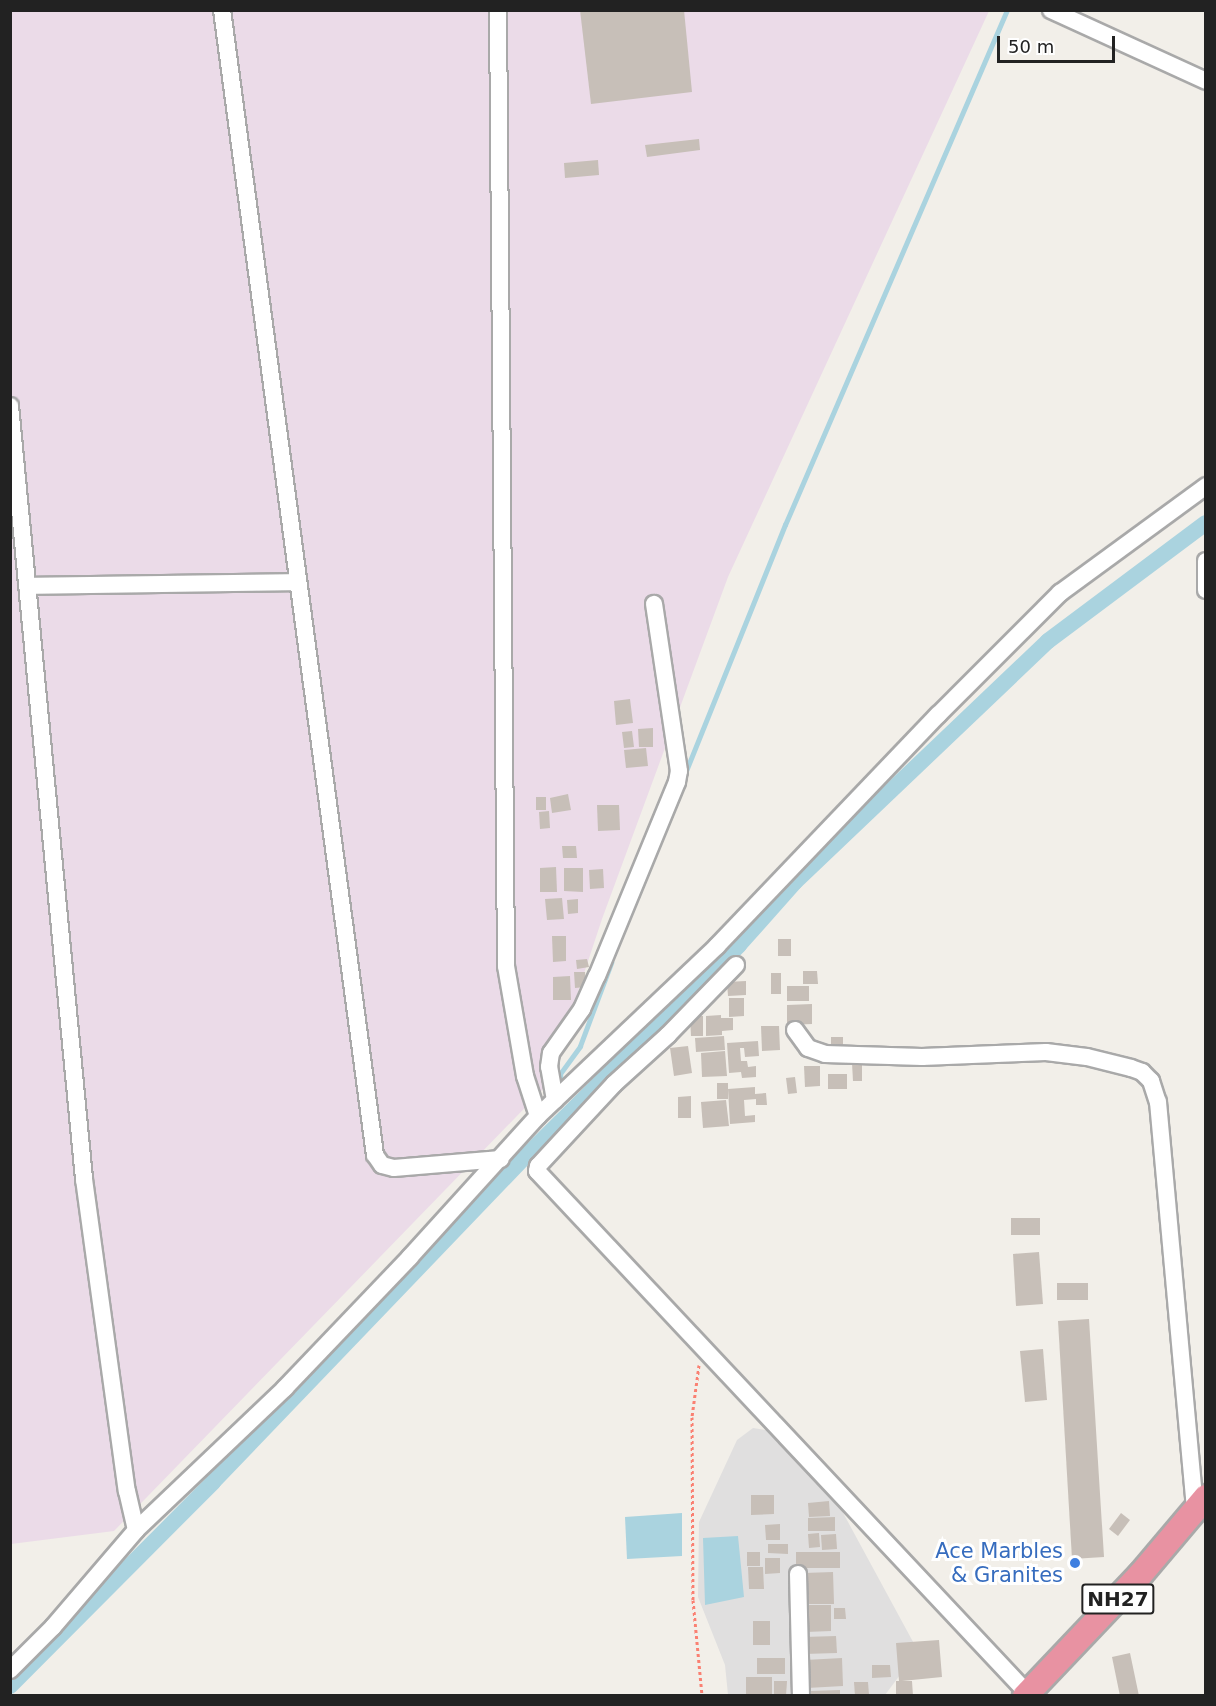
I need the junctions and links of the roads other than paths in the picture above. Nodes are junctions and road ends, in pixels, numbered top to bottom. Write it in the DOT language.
graph roads {
  1 [pos="222,10"];
  2 [pos="498,10"];
  3 [pos="1051,10"];
  4 [pos="1206,81"];
  5 [pos="10,406"];
  6 [pos="1206,486"];
  7 [pos="1206,561"];
  8 [pos="297,582"];
  9 [pos="27,586"];
  10 [pos="1206,590"];
  11 [pos="654,604"];
  12 [pos="736,964"];
  13 [pos="795,1030"];
  14 [pos="594,1063"];
  15 [pos="614,1084"];
  16 [pos="555,1100"];
  17 [pos="538,1116"];
  18 [pos="501,1159"];
  19 [pos="1200,1504"];
  20 [pos="136,1530"];
  21 [pos="798,1574"];
  22 [pos="10,1670"];
  23 [pos="801,1695"];
  24 [pos="1028,1695"];
  1 -- 8 [label="street"];
  2 -- 17 [label="street"];
  3 -- 4 [label="street"];
  5 -- 9 [label="street"];
  6 -- 14 [label="street"];
  7 -- 10 [label="street"];
  8 -- 9 [label="street"];
  8 -- 18 [label="street"];
  9 -- 20 [label="street"];
  11 -- 16 [label="street"];
  12 -- 15 [label="street"];
  13 -- 19 [label="street"];
  14 -- 15 [label="street"];
  14 -- 16 [label="street"];
  15 -- 24 [label="street"];
  16 -- 17 [label="street"];
  17 -- 18 [label="street"];
  18 -- 20 [label="street"];
  19 -- 24 [label="highway, NH27"];
  20 -- 22 [label="street"];
  21 -- 23 [label="street"];
}
